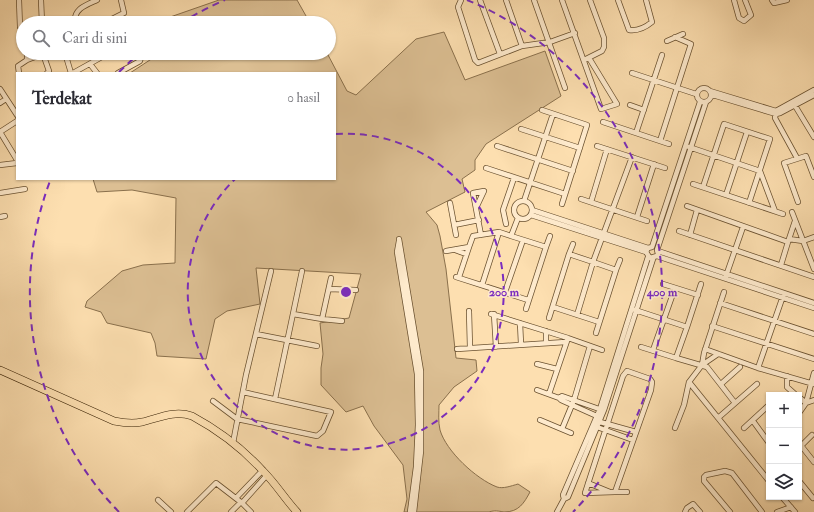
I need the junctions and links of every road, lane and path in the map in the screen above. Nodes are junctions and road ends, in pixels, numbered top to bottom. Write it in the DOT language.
graph roads {
  1 [pos="19,0"];
  2 [pos="41,0"];
  3 [pos="97,0"];
  4 [pos="121,0"];
  5 [pos="461,0"];
  6 [pos="480,0"];
  7 [pos="506,0"];
  8 [pos="534,0"];
  9 [pos="562,0"];
  10 [pos="590,0"];
  11 [pos="618,0"];
  12 [pos="646,0"];
  13 [pos="734,0"];
  14 [pos="746,0"];
  15 [pos="772,0"];
  16 [pos="787,0"];
  17 [pos="20,16"];
  18 [pos="42,16"];
  19 [pos="75,16"];
  20 [pos="118,16"];
  21 [pos="575,33"];
  22 [pos="683,34"];
  23 [pos="675,37"];
  24 [pos="667,41"];
  25 [pos="550,42"];
  26 [pos="522,46"];
  27 [pos="500,54"];
  28 [pos="662,55"];
  29 [pos="589,58"];
  30 [pos="27,60"];
  31 [pos="46,60"];
  32 [pos="67,60"];
  33 [pos="97,60"];
  34 [pos="140,60"];
  35 [pos="583,61"];
  36 [pos="90,64"];
  37 [pos="19,72"];
  38 [pos="49,72"];
  39 [pos="72,72"];
  40 [pos="74,72"];
  41 [pos="96,72"];
  42 [pos="120,72"];
  43 [pos="632,73"];
  44 [pos="654,80"];
  45 [pos="677,87"];
  46 [pos="565,88"];
  47 [pos="0,89"];
  48 [pos="814,90"];
  49 [pos="696,94"];
  50 [pos="710,94"];
  51 [pos="814,95"];
  52 [pos="6,98"];
  53 [pos="700,102"];
  54 [pos="706,102"];
  55 [pos="0,103"];
  56 [pos="794,104"];
  57 [pos="630,105"];
  58 [pos="542,110"];
  59 [pos="644,110"];
  60 [pos="776,112"];
  61 [pos="16,113"];
  62 [pos="553,114"];
  63 [pos="16,122"];
  64 [pos="603,122"];
  65 [pos="521,129"];
  66 [pos="0,132"];
  67 [pos="747,132"];
  68 [pos="636,133"];
  69 [pos="545,137"];
  70 [pos="814,137"];
  71 [pos="660,141"];
  72 [pos="669,144"];
  73 [pos="497,146"];
  74 [pos="597,146"];
  75 [pos="685,146"];
  76 [pos="580,148"];
  77 [pos="691,148"];
  78 [pos="607,149"];
  79 [pos="632,156"];
  80 [pos="713,156"];
  81 [pos="16,158"];
  82 [pos="797,158"];
  83 [pos="538,159"];
  84 [pos="16,163"];
  85 [pos="736,163"];
  86 [pos="654,164"];
  87 [pos="0,165"];
  88 [pos="486,168"];
  89 [pos="665,168"];
  90 [pos="573,171"];
  91 [pos="760,171"];
  92 [pos="814,177"];
  93 [pos="514,178"];
  94 [pos="530,183"];
  95 [pos="693,184"];
  96 [pos="703,187"];
  97 [pos="25,189"];
  98 [pos="0,193"];
  99 [pos="565,194"];
  100 [pos="726,195"];
  101 [pos="581,199"];
  102 [pos="524,201"];
  103 [pos="591,202"];
  104 [pos="798,202"];
  105 [pos="450,203"];
  106 [pos="749,203"];
  107 [pos="562,204"];
  108 [pos="687,206"];
  109 [pos="476,208"];
  110 [pos="613,209"];
  111 [pos="697,210"];
  112 [pos="775,211"];
  113 [pos="531,212"];
  114 [pos="792,212"];
  115 [pos="783,214"];
  116 [pos="636,217"];
  117 [pos="518,218"];
  118 [pos="479,220"];
  119 [pos="647,221"];
  120 [pos="795,221"];
  121 [pos="506,224"];
  122 [pos="454,225"];
  123 [pos="743,226"];
  124 [pos="679,231"];
  125 [pos="499,232"];
  126 [pos="482,234"];
  127 [pos="603,235"];
  128 [pos="690,235"];
  129 [pos="456,236"];
  130 [pos="511,236"];
  131 [pos="550,236"];
  132 [pos="814,237"];
  133 [pos="523,240"];
  134 [pos="789,240"];
  135 [pos="803,241"];
  136 [pos="573,244"];
  137 [pos="468,247"];
  138 [pos="546,247"];
  139 [pos="455,250"];
  140 [pos="736,250"];
  141 [pos="446,251"];
  142 [pos="657,252"];
  143 [pos="649,253"];
  144 [pos="466,254"];
  145 [pos="569,254"];
  146 [pos="620,260"];
  147 [pos="593,262"];
  148 [pos="781,265"];
  149 [pos="814,269"];
  150 [pos="616,270"];
  151 [pos="271,271"];
  152 [pos="302,271"];
  153 [pos="726,276"];
  154 [pos="814,277"];
  155 [pos="332,278"];
  156 [pos="663,284"];
  157 [pos="701,284"];
  158 [pos="482,285"];
  159 [pos="675,288"];
  160 [pos="329,289"];
  161 [pos="356,290"];
  162 [pos="505,292"];
  163 [pos="724,292"];
  164 [pos="698,295"];
  165 [pos="783,296"];
  166 [pos="528,300"];
  167 [pos="720,303"];
  168 [pos="814,303"];
  169 [pos="553,307"];
  170 [pos="814,308"];
  171 [pos="526,309"];
  172 [pos="634,309"];
  173 [pos="469,311"];
  174 [pos="293,314"];
  175 [pos="576,315"];
  176 [pos="549,318"];
  177 [pos="322,319"];
  178 [pos="663,320"];
  179 [pos="774,320"];
  180 [pos="342,321"];
  181 [pos="599,322"];
  182 [pos="520,323"];
  183 [pos="712,326"];
  184 [pos="687,327"];
  185 [pos="546,331"];
  186 [pos="596,333"];
  187 [pos="256,334"];
  188 [pos="814,334"];
  189 [pos="287,340"];
  190 [pos="567,340"];
  191 [pos="546,343"];
  192 [pos="520,344"];
  193 [pos="765,344"];
  194 [pos="317,346"];
  195 [pos="590,346"];
  196 [pos="496,347"];
  197 [pos="642,347"];
  198 [pos="470,348"];
  199 [pos="705,349"];
  200 [pos="457,350"];
  201 [pos="602,350"];
  202 [pos="653,350"];
  203 [pos="718,354"];
  204 [pos="676,358"];
  205 [pos="814,359"];
  206 [pos="536,364"];
  207 [pos="702,366"];
  208 [pos="740,367"];
  209 [pos="758,368"];
  210 [pos="557,369"];
  211 [pos="0,370"];
  212 [pos="814,373"];
  213 [pos="787,376"];
  214 [pos="689,382"];
  215 [pos="721,384"];
  216 [pos="757,384"];
  217 [pos="813,384"];
  218 [pos="537,390"];
  219 [pos="243,392"];
  220 [pos="793,392"];
  221 [pos="550,394"];
  222 [pos="275,399"];
  223 [pos="802,400"];
  224 [pos="814,400"];
  225 [pos="213,401"];
  226 [pos="573,402"];
  227 [pos="735,402"];
  228 [pos="806,403"];
  229 [pos="766,408"];
  230 [pos="802,409"];
  231 [pos="602,410"];
  232 [pos="718,418"];
  233 [pos="237,419"];
  234 [pos="599,419"];
  235 [pos="540,420"];
  236 [pos="753,421"];
  237 [pos="607,424"];
  238 [pos="597,427"];
  239 [pos="675,428"];
  240 [pos="744,428"];
  241 [pos="562,429"];
  242 [pos="605,430"];
  243 [pos="636,432"];
  244 [pos="571,433"];
  245 [pos="812,435"];
  246 [pos="766,438"];
  247 [pos="633,440"];
  248 [pos="802,442"];
  249 [pos="233,443"];
  250 [pos="802,447"];
  251 [pos="814,462"];
  252 [pos="265,473"];
  253 [pos="766,477"];
  254 [pos="588,483"];
  255 [pos="802,485"];
  256 [pos="613,492"];
  257 [pos="627,492"];
  258 [pos="236,498"];
  259 [pos="813,498"];
  260 [pos="564,499"];
  261 [pos="158,500"];
  262 [pos="785,500"];
  263 [pos="241,502"];
  264 [pos="791,507"];
  265 [pos="171,512"];
  266 [pos="187,512"];
  267 [pos="231,512"];
  268 [pos="251,512"];
  269 [pos="297,512"];
  270 [pos="410,512"];
  271 [pos="414,512"];
  272 [pos="558,512"];
  273 [pos="685,512"];
  274 [pos="700,512"];
  275 [pos="730,512"];
  276 [pos="762,512"];
  277 [pos="777,512"];
  278 [pos="794,512"];
  1 -- 17 [label="street"];
  2 -- 18 [label="street"];
  3 -- 19 [label="street"];
  4 -- 20 [label="street"];
  5 -- 27 [label="street"];
  6 -- 27 [label="street"];
  7 -- 26 [label="street"];
  8 -- 25 [label="street"];
  9 -- 21 [label="street"];
  10 -- 29 [label="street"];
  11 -- 12 [label="street"];
  13 -- 14 [label="street"];
  15 -- 16 [label="street"];
  21 -- 25 [label="street"];
  21 -- 35 [label="street"];
  22 -- 23 [label="street"];
  23 -- 24 [label="street"];
  23 -- 45 [label="street"];
  25 -- 26 [label="street"];
  25 -- 46 [label="street"];
  26 -- 27 [label="street"];
  28 -- 44 [label="street"];
  29 -- 35 [label="street"];
  29 -- 35 [label="street"];
  30 -- 37 [label="street"];
  31 -- 38 [label="street"];
  32 -- 39 [label="street"];
  33 -- 36 [label="street"];
  34 -- 42 [label="street"];
  36 -- 40 [label="street"];
  36 -- 41 [label="street"];
  43 -- 44 [label="street"];
  44 -- 45 [label="street"];
  44 -- 59 [label="street"];
  45 -- 49 [label="street"];
  45 -- 71 [label="street"];
  47 -- 52 [label="street"];
  48 -- 56 [label="street"];
  49 -- 50 [label="street"];
  49 -- 53 [label="street"];
  50 -- 54 [label="street"];
  50 -- 60 [label="street"];
  51 -- 56 [label="street"];
  52 -- 55 [label="street"];
  52 -- 61 [label="street"];
  53 -- 54 [label="street"];
  53 -- 75 [label="street"];
  54 -- 77 [label="street"];
  56 -- 60 [label="street"];
  56 -- 70 [label="street"];
  57 -- 59 [label="street"];
  58 -- 62 [label="street"];
  59 -- 68 [label="street"];
  60 -- 82 [label="street"];
  62 -- 69 [label="street"];
  62 -- 76 [label="street"];
  63 -- 66 [label="street"];
  64 -- 68 [label="street"];
  65 -- 69 [label="street"];
  66 -- 81 [label="street"];
  67 -- 80 [label="street"];
  67 -- 85 [label="street"];
  67 -- 91 [label="street"];
  68 -- 71 [label="street"];
  69 -- 76 [label="street"];
  69 -- 83 [label="street"];
  71 -- 72 [label="street"];
  73 -- 83 [label="street"];
  74 -- 78 [label="street"];
  75 -- 77 [label="street"];
  75 -- 143 [label="street"];
  76 -- 90 [label="street"];
  77 -- 80 [label="street"];
  77 -- 142 [label="street"];
  78 -- 79 [label="street"];
  78 -- 103 [label="street"];
  79 -- 86 [label="street"];
  79 -- 110 [label="street"];
  80 -- 85 [label="street"];
  80 -- 96 [label="street"];
  82 -- 92 [label="street"];
  82 -- 104 [label="street"];
  83 -- 90 [label="street"];
  83 -- 94 [label="street"];
  84 -- 87 [label="street"];
  85 -- 91 [label="street"];
  85 -- 100 [label="street"];
  86 -- 89 [label="street"];
  86 -- 116 [label="street"];
  88 -- 93 [label="street"];
  90 -- 99 [label="street"];
  91 -- 106 [label="street"];
  91 -- 112 [label="street"];
  93 -- 94 [label="street"];
  93 -- 121 [label="street"];
  94 -- 99 [label="street"];
  94 -- 102 [label="street"];
  95 -- 96 [label="street"];
  96 -- 100 [label="street"];
  97 -- 98 [label="street"];
  99 -- 107 [label="street"];
  100 -- 106 [label="street"];
  101 -- 103 [label="street"];
  102 -- 113 [label="street"];
  102 -- 117 [label="street"];
  103 -- 110 [label="street"];
  105 -- 122 [label="street"];
  106 -- 112 [label="street"];
  108 -- 111 [label="street"];
  109 -- 118 [label="street"];
  110 -- 116 [label="street"];
  110 -- 127 [label="street"];
  111 -- 123 [label="street"];
  111 -- 128 [label="street"];
  112 -- 115 [label="street"];
  113 -- 117 [label="street"];
  113 -- 127 [label="street"];
  114 -- 120 [label="street"];
  116 -- 119 [label="street"];
  117 -- 130 [label="street"];
  118 -- 122 [label="street"];
  118 -- 126 [label="street"];
  120 -- 134 [label="street"];
  120 -- 135 [label="street"];
  122 -- 129 [label="street"];
  123 -- 134 [label="street"];
  123 -- 140 [label="street"];
  124 -- 128 [label="street"];
  125 -- 126 [label="street"];
  125 -- 130 [label="street"];
  125 -- 158 [label="street"];
  126 -- 137 [label="street"];
  127 -- 143 [label="street"];
  127 -- 147 [label="street"];
  128 -- 140 [label="street"];
  130 -- 133 [label="street"];
  131 -- 138 [label="street"];
  132 -- 135 [label="street"];
  133 -- 138 [label="street"];
  133 -- 162 [label="street"];
  134 -- 135 [label="street"];
  134 -- 148 [label="street"];
  135 -- 149 [label="street"];
  136 -- 145 [label="street"];
  137 -- 139 [label="street"];
  137 -- 144 [label="street"];
  138 -- 166 [label="street"];
  139 -- 141 [label="street"];
  139 -- 144 [label="street"];
  140 -- 148 [label="street"];
  140 -- 153 [label="street"];
  142 -- 143 [label="street"];
  142 -- 143 [label="street"];
  142 -- 153 [label="street"];
  143 -- 172 [label="street"];
  144 -- 158 [label="street"];
  145 -- 147 [label="street"];
  145 -- 169 [label="street"];
  146 -- 150 [label="street"];
  147 -- 150 [label="street"];
  147 -- 175 [label="street"];
  148 -- 154 [label="street"];
  150 -- 181 [label="street"];
  151 -- 187 [label="street"];
  152 -- 174 [label="street"];
  153 -- 165 [label="street"];
  155 -- 160 [label="street"];
  156 -- 159 [label="street"];
  157 -- 164 [label="street"];
  158 -- 162 [label="street"];
  159 -- 164 [label="street"];
  159 -- 178 [label="street"];
  160 -- 161 [label="street"];
  160 -- 177 [label="street"];
  162 -- 166 [label="street"];
  163 -- 167 [label="street"];
  164 -- 184 [label="street"];
  165 -- 168 [label="street"];
  165 -- 170 [label="street"];
  165 -- 179 [label="street"];
  166 -- 171 [label="street"];
  167 -- 179 [label="street"];
  167 -- 183 [label="street"];
  169 -- 175 [label="street"];
  169 -- 176 [label="street"];
  172 -- 178 [label="street"];
  172 -- 231 [label="street"];
  173 -- 198 [label="street"];
  174 -- 177 [label="street"];
  174 -- 189 [label="street"];
  175 -- 181 [label="street"];
  177 -- 180 [label="street"];
  178 -- 184 [label="street"];
  178 -- 202 [label="street"];
  179 -- 188 [label="street"];
  179 -- 193 [label="street"];
  181 -- 186 [label="street"];
  182 -- 185 [label="street"];
  182 -- 192 [label="street"];
  182 -- 196 [label="street"];
  183 -- 193 [label="street"];
  183 -- 199 [label="street"];
  184 -- 204 [label="street"];
  185 -- 190 [label="street"];
  185 -- 191 [label="street"];
  187 -- 189 [label="street"];
  187 -- 219 [label="street"];
  189 -- 194 [label="street"];
  189 -- 222 [label="street"];
  190 -- 191 [label="street"];
  190 -- 195 [label="street"];
  190 -- 210 [label="street"];
  191 -- 192 [label="street"];
  192 -- 196 [label="street"];
  193 -- 205 [label="street"];
  193 -- 209 [label="street"];
  195 -- 201 [label="street"];
  195 -- 226 [label="street"];
  196 -- 198 [label="street"];
  197 -- 202 [label="street"];
  198 -- 200 [label="street"];
  199 -- 203 [label="street"];
  199 -- 207 [label="street"];
  202 -- 204 [label="street"];
  203 -- 207 [label="street"];
  203 -- 209 [label="street"];
  204 -- 207 [label="street"];
  206 -- 210 [label="street"];
  207 -- 214 [label="street"];
  207 -- 215 [label="street"];
  208 -- 215 [label="street"];
  209 -- 213 [label="street"];
  210 -- 221 [label="street"];
  211 -- 249 [label="main road"];
  212 -- 217 [label="street"];
  213 -- 217 [label="street"];
  213 -- 220 [label="street"];
  214 -- 232 [label="street"];
  214 -- 239 [label="street"];
  215 -- 227 [label="street"];
  216 -- 227 [label="street"];
  217 -- 228 [label="street"];
  218 -- 221 [label="street"];
  219 -- 222 [label="street"];
  219 -- 233 [label="street"];
  221 -- 226 [label="street"];
  222 -- 233 [label="street"];
  223 -- 228 [label="street"];
  224 -- 228 [label="street"];
  225 -- 233 [label="street"];
  226 -- 231 [label="street"];
  226 -- 234 [label="street"];
  226 -- 241 [label="street"];
  227 -- 232 [label="street"];
  228 -- 230 [label="street"];
  229 -- 236 [label="street"];
  231 -- 234 [label="street"];
  232 -- 253 [label="street"];
  233 -- 249 [label="street"];
  234 -- 237 [label="street"];
  234 -- 238 [label="street"];
  234 -- 260 [label="street"];
  235 -- 241 [label="street"];
  236 -- 240 [label="street"];
  236 -- 246 [label="street"];
  237 -- 242 [label="street"];
  237 -- 243 [label="street"];
  237 -- 243 [label="street"];
  238 -- 242 [label="street"];
  238 -- 260 [label="street"];
  241 -- 244 [label="street"];
  242 -- 247 [label="street"];
  242 -- 254 [label="street"];
  243 -- 247 [label="street"];
  245 -- 248 [label="street"];
  247 -- 256 [label="street"];
  249 -- 252 [label="main road"];
  250 -- 251 [label="street"];
  252 -- 258 [label="street"];
  252 -- 263 [label="street"];
  252 -- 269 [label="main road"];
  254 -- 256 [label="street"];
  254 -- 256 [label="street"];
  255 -- 259 [label="street"];
  256 -- 257 [label="street"];
  258 -- 263 [label="street"];
  258 -- 266 [label="street"];
  260 -- 272 [label="street"];
  261 -- 265 [label="street"];
  262 -- 264 [label="street"];
  263 -- 267 [label="street"];
  263 -- 268 [label="street"];
  264 -- 277 [label="street"];
  264 -- 278 [label="street"];
  270 -- 271 [label="street"];
  273 -- 274 [label="street"];
  275 -- 276 [label="street"];
}
